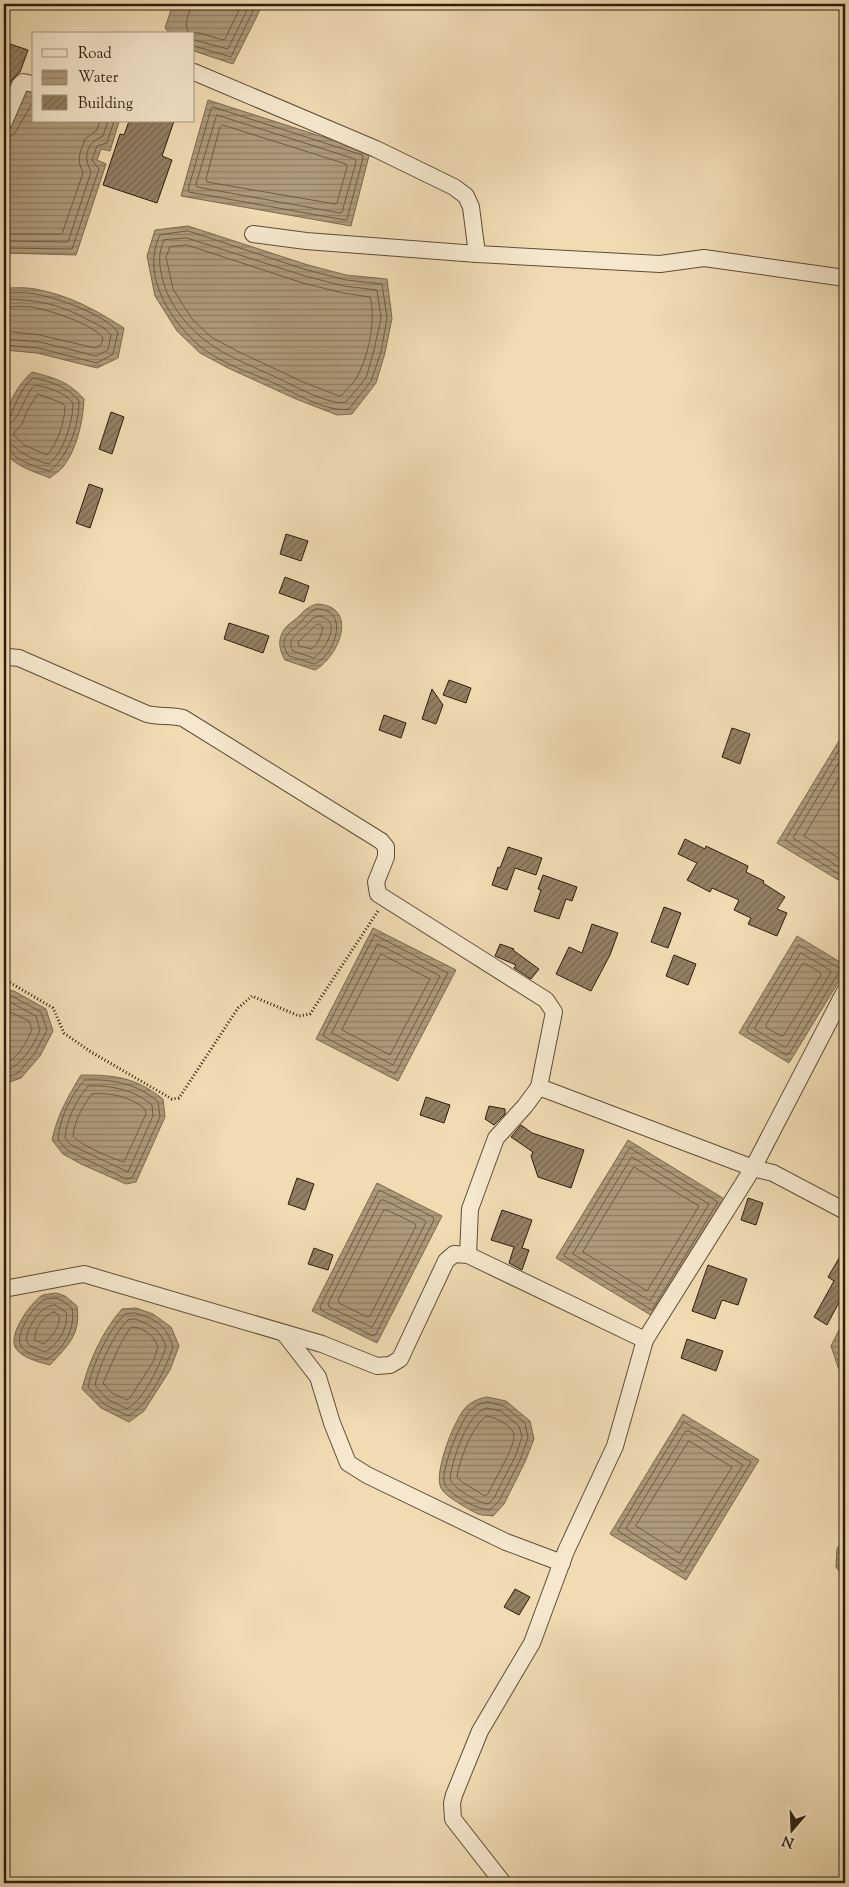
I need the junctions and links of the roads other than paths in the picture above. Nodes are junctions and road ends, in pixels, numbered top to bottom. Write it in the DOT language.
graph roads {
  1 [pos="195,72"];
  2 [pos="32,84"];
  3 [pos="4,122"];
  4 [pos="252,234"];
  5 [pos="477,254"];
  6 [pos="845,278"];
  7 [pos="4,659"];
  8 [pos="845,991"];
  9 [pos="539,1087"];
  10 [pos="753,1168"];
  11 [pos="845,1212"];
  12 [pos="468,1255"];
  13 [pos="4,1289"];
  14 [pos="284,1333"];
  15 [pos="645,1340"];
  16 [pos="562,1563"];
  17 [pos="502,1883"];
  1 -- 5 [label="street"];
  2 -- 3 [label="street"];
  4 -- 5 [label="street"];
  5 -- 6 [label="street"];
  7 -- 9 [label="street"];
  8 -- 10 [label="street"];
  9 -- 10 [label="street"];
  9 -- 12 [label="street"];
  10 -- 11 [label="street"];
  10 -- 15 [label="street"];
  12 -- 14 [label="street"];
  12 -- 15 [label="street"];
  13 -- 14 [label="street"];
  14 -- 16 [label="street"];
  15 -- 16 [label="street"];
  16 -- 17 [label="street"];
}
